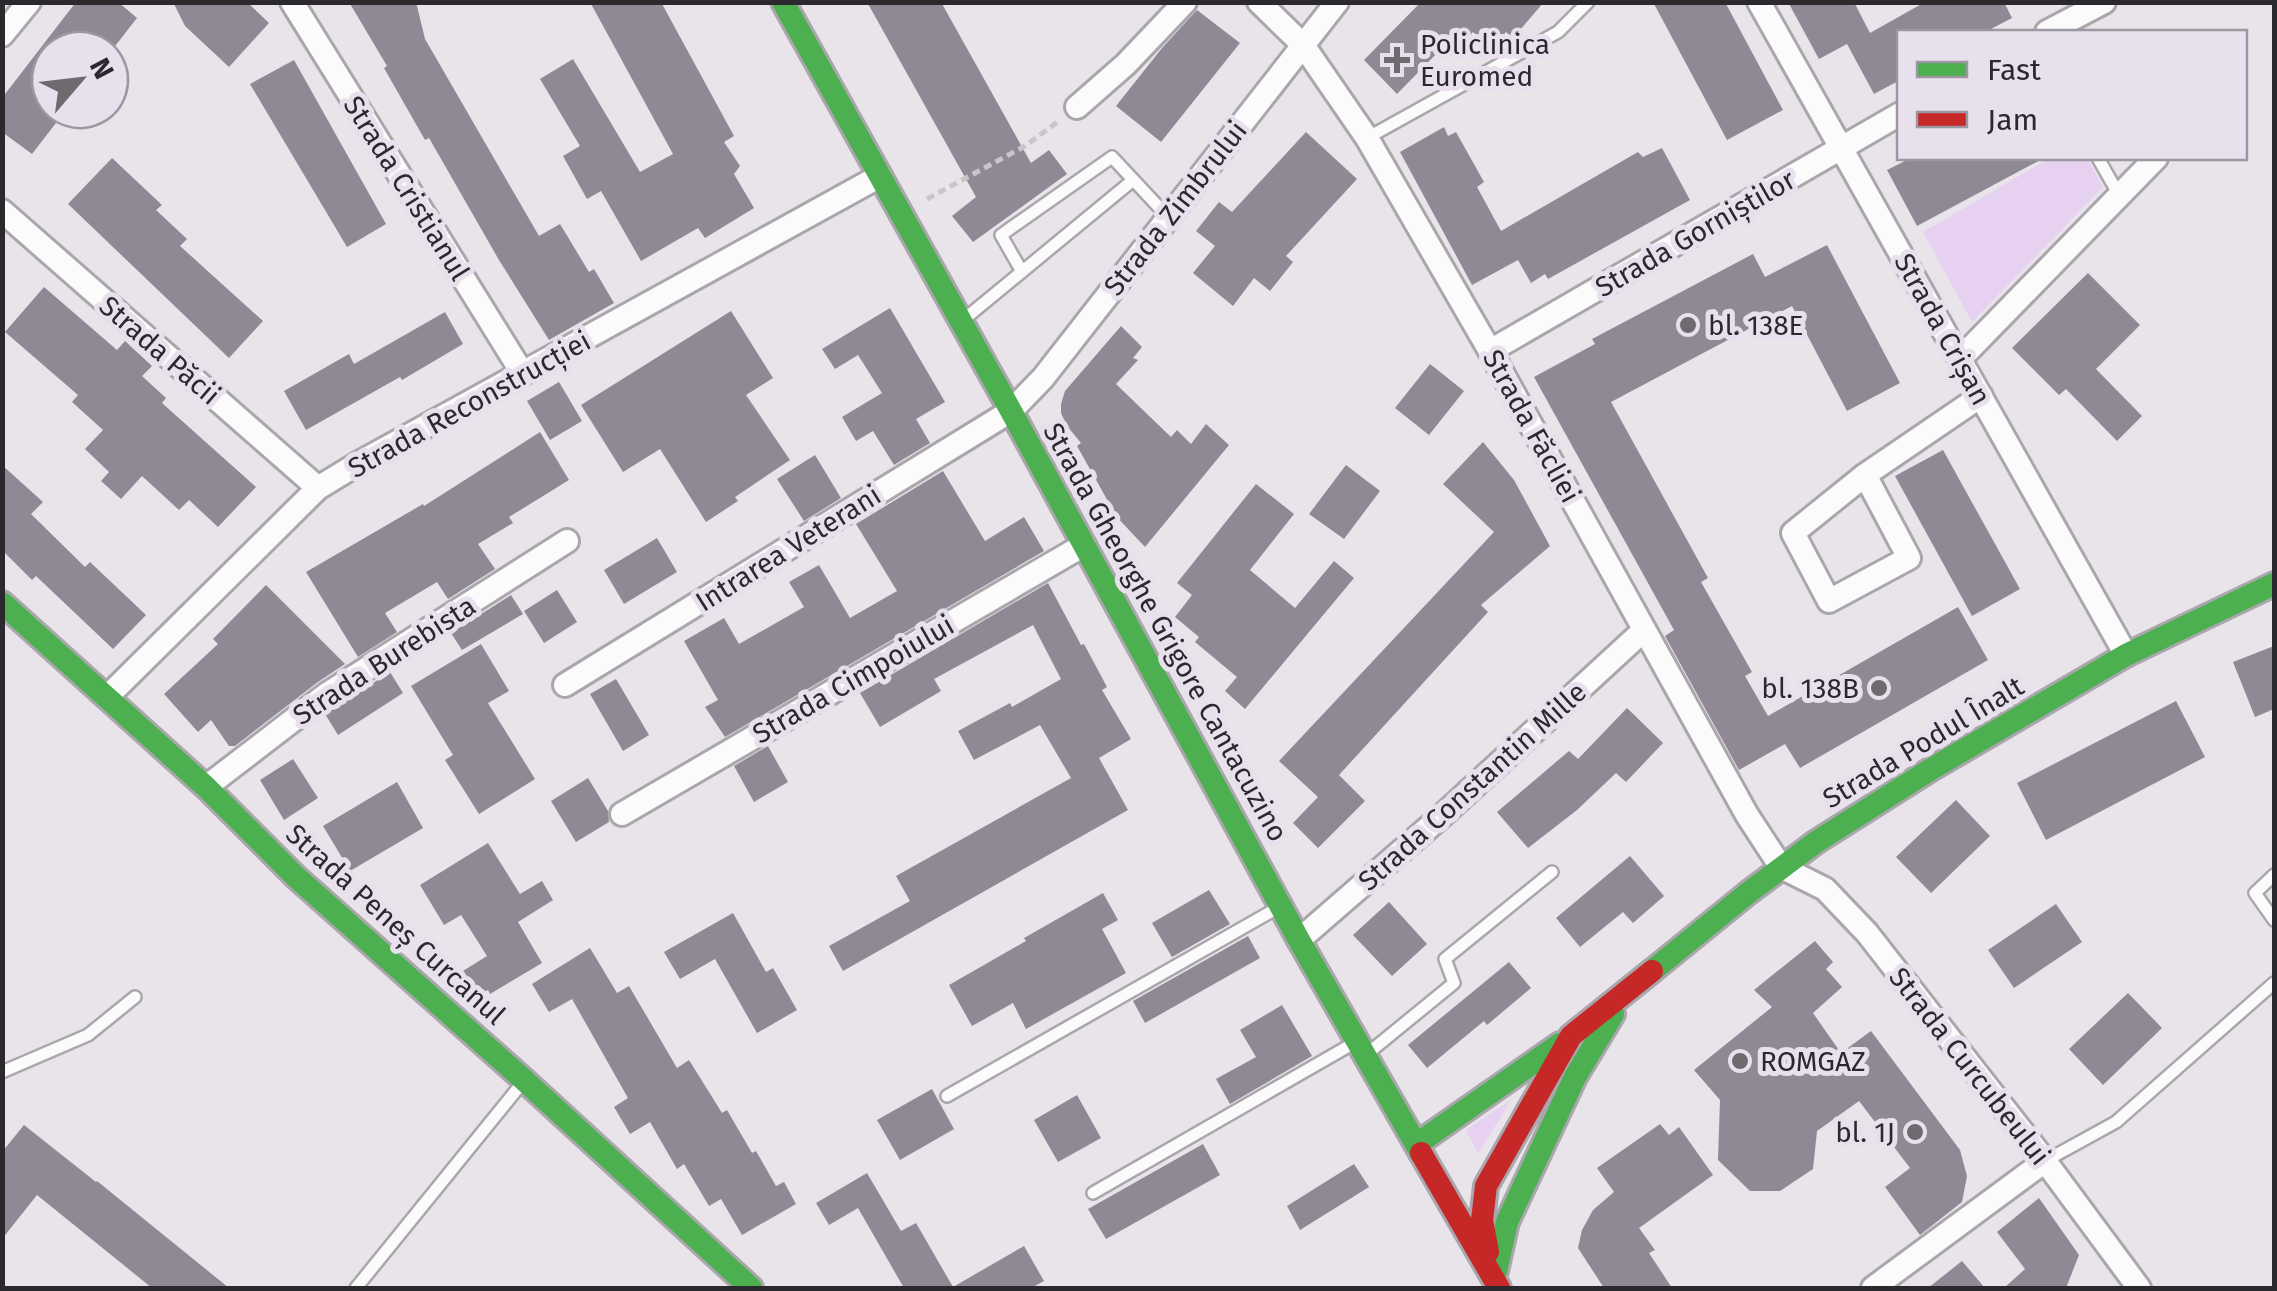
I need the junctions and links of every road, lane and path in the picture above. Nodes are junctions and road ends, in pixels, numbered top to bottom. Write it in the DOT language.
graph roads {
  1 [pos="28,2"];
  2 [pos="292,2"];
  3 [pos="783,2"];
  4 [pos="1185,2"];
  5 [pos="1259,2"];
  6 [pos="1337,2"];
  7 [pos="1588,2"];
  8 [pos="1759,2"];
  9 [pos="2104,2"];
  10 [pos="2050,30"];
  11 [pos="2,36"];
  12 [pos="1302,45"];
  13 [pos="1078,107"];
  14 [pos="1897,116"];
  15 [pos="1366,138"];
  16 [pos="1842,147"];
  17 [pos="2099,160"];
  18 [pos="2154,160"];
  19 [pos="880,176"];
  20 [pos="1132,181"];
  21 [pos="2118,196"];
  22 [pos="926,200"];
  23 [pos="2,212"];
  24 [pos="1168,216"];
  25 [pos="1021,270"];
  26 [pos="961,322"];
  27 [pos="1490,351"];
  28 [pos="1960,359"];
  29 [pos="522,374"];
  30 [pos="1981,396"];
  31 [pos="1012,412"];
  32 [pos="1865,475"];
  33 [pos="318,488"];
  34 [pos="567,541"];
  35 [pos="1084,545"];
  36 [pos="2274,584"];
  37 [pos="2,602"];
  38 [pos="1644,630"];
  39 [pos="2126,656"];
  40 [pos="566,686"];
  41 [pos="107,697"];
  42 [pos="206,788"];
  43 [pos="622,814"];
  44 [pos="1780,867"];
  45 [pos="1552,872"];
  46 [pos="2274,875"];
  47 [pos="1281,906"];
  48 [pos="2274,920"];
  49 [pos="1299,940"];
  50 [pos="2274,983"];
  51 [pos="1628,990"];
  52 [pos="135,997"];
  53 [pos="1571,1036"];
  54 [pos="1362,1048"];
  55 [pos="2,1072"];
  56 [pos="524,1080"];
  57 [pos="946,1096"];
  58 [pos="1417,1144"];
  59 [pos="2045,1161"];
  60 [pos="1093,1193"];
  61 [pos="1493,1286"];
  62 [pos="356,1288"];
  63 [pos="752,1288"];
  64 [pos="1872,1288"];
  65 [pos="2139,1288"];
  1 -- 11 [label="street"];
  2 -- 29 [label="street, Strada Cristianul"];
  3 -- 19 [label="main road, Strada Gheorghe Grigore Cantacuzino"];
  4 -- 13 [label="street"];
  5 -- 12 [label="street, Strada Făcliei"];
  6 -- 12 [label="street, Strada Zimbrului"];
  7 -- 15 [label="lane"];
  8 -- 16 [label="street, Strada Crișan"];
  9 -- 10 [label="street"];
  12 -- 15 [label="street, Strada Făcliei"];
  12 -- 24 [label="street, Strada Zimbrului"];
  13 -- 22 [label="path"];
  14 -- 16 [label="street, Strada Gorniștilor"];
  15 -- 27 [label="street, Strada Făcliei"];
  16 -- 27 [label="street, Strada Gorniștilor"];
  16 -- 28 [label="street, Strada Crișan"];
  17 -- 21 [label="lane"];
  18 -- 21 [label="street"];
  19 -- 26 [label="main road, Strada Gheorghe Grigore Cantacuzino"];
  19 -- 29 [label="street, Strada Reconstrucției"];
  20 -- 24 [label="lane"];
  20 -- 25 [label="lane"];
  20 -- 25 [label="lane"];
  21 -- 28 [label="street"];
  23 -- 33 [label="street, Strada Păcii"];
  24 -- 31 [label="street, Strada Zimbrului"];
  25 -- 26 [label="lane"];
  26 -- 31 [label="main road, Strada Gheorghe Grigore Cantacuzino"];
  27 -- 38 [label="street, Strada Făcliei"];
  28 -- 30 [label="street, Strada Crișan"];
  29 -- 33 [label="street, Strada Reconstrucției"];
  30 -- 32 [label="street"];
  30 -- 39 [label="street, Strada Crișan"];
  31 -- 35 [label="main road, Strada Gheorghe Grigore Cantacuzino"];
  31 -- 40 [label="street, Intrarea Veterani"];
  32 -- 32 [label="street"];
  33 -- 41 [label="street, Strada Reconstrucției"];
  34 -- 42 [label="street, Strada Burebista"];
  35 -- 43 [label="street, Strada Cimpoiului"];
  35 -- 47 [label="main road, Strada Gheorghe Grigore Cantacuzino"];
  36 -- 39 [label="main road, Strada Podul Înalt"];
  37 -- 41 [label="main road, Strada Peneș Curcanul"];
  38 -- 44 [label="street, Strada Făcliei"];
  38 -- 49 [label="street, Strada Constantin Mille"];
  39 -- 44 [label="main road, Strada Podul Înalt"];
  41 -- 42 [label="main road, Strada Peneș Curcanul"];
  42 -- 56 [label="main road, Strada Peneș Curcanul"];
  44 -- 51 [label="main road, Strada Podul Înalt"];
  44 -- 59 [label="street, Strada Curcubeului"];
  45 -- 54 [label="lane"];
  46 -- 48 [label="lane"];
  47 -- 49 [label="main road, Strada Gheorghe Grigore Cantacuzino"];
  47 -- 57 [label="lane"];
  49 -- 54 [label="main road, Strada Gheorghe Grigore Cantacuzino"];
  50 -- 59 [label="lane"];
  51 -- 53 [label="main road, Strada Podul Înalt"];
  51 -- 61 [label="main road, Strada Podul Înalt"];
  52 -- 55 [label="lane"];
  53 -- 58 [label="main road"];
  53 -- 61 [label="main road, Strada Podul Înalt"];
  54 -- 58 [label="main road, Strada Gheorghe Grigore Cantacuzino"];
  54 -- 60 [label="lane"];
  56 -- 62 [label="lane"];
  56 -- 63 [label="main road, Strada Peneș Curcanul"];
  58 -- 61 [label="main road, Strada Gheorghe Grigore Cantacuzino"];
  59 -- 64 [label="street"];
  59 -- 65 [label="street, Strada Curcubeului"];
}
